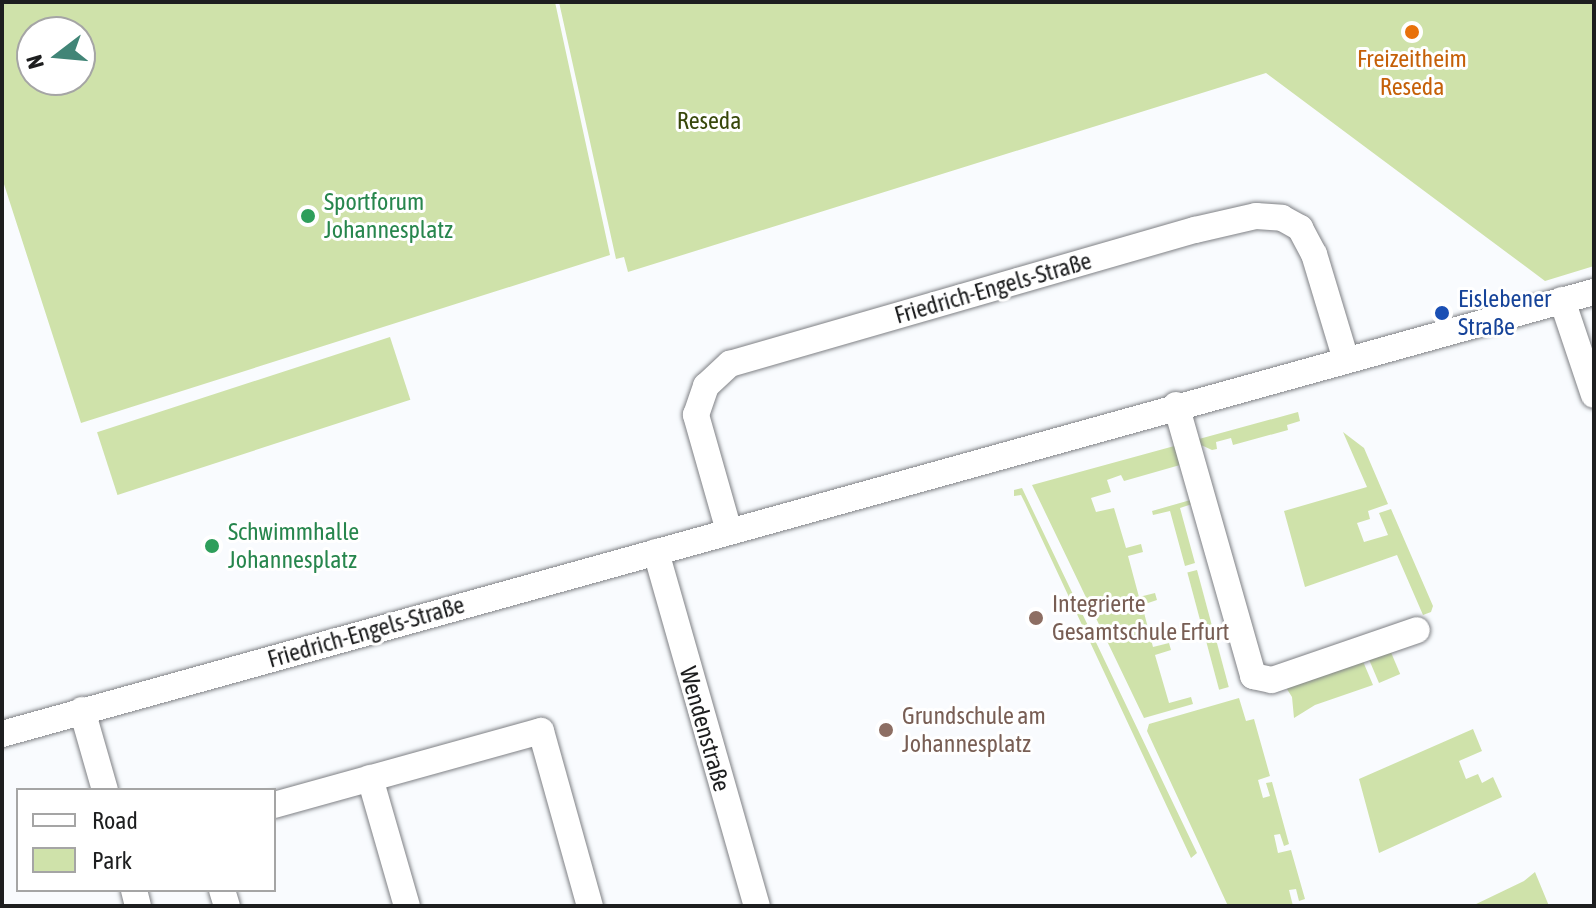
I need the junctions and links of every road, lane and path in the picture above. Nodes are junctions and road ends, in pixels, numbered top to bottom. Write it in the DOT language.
graph roads {
  1 [pos="1594,292"];
  2 [pos="1562,300"];
  3 [pos="1346,360"];
  4 [pos="1594,395"];
  5 [pos="1176,405"];
  6 [pos="729,531"];
  7 [pos="656,552"];
  8 [pos="1417,630"];
  9 [pos="82,710"];
  10 [pos="2,734"];
  11 [pos="370,778"];
  12 [pos="104,788"];
  13 [pos="276,804"];
  14 [pos="407,906"];
  15 [pos="590,906"];
  16 [pos="757,906"];
  1 -- 2 [label="street, Friedrich-Engels-Straße"];
  2 -- 3 [label="street, Friedrich-Engels-Straße"];
  2 -- 4 [label="street"];
  3 -- 5 [label="street, Friedrich-Engels-Straße"];
  3 -- 6 [label="street, Friedrich-Engels-Straße"];
  5 -- 6 [label="street, Friedrich-Engels-Straße"];
  5 -- 8 [label="street"];
  6 -- 7 [label="street, Friedrich-Engels-Straße"];
  7 -- 9 [label="street, Friedrich-Engels-Straße"];
  7 -- 16 [label="street, Wendenstraße"];
  9 -- 10 [label="street, Friedrich-Engels-Straße"];
  9 -- 12 [label="street"];
  11 -- 13 [label="street"];
  11 -- 14 [label="street"];
  11 -- 15 [label="street"];
}
